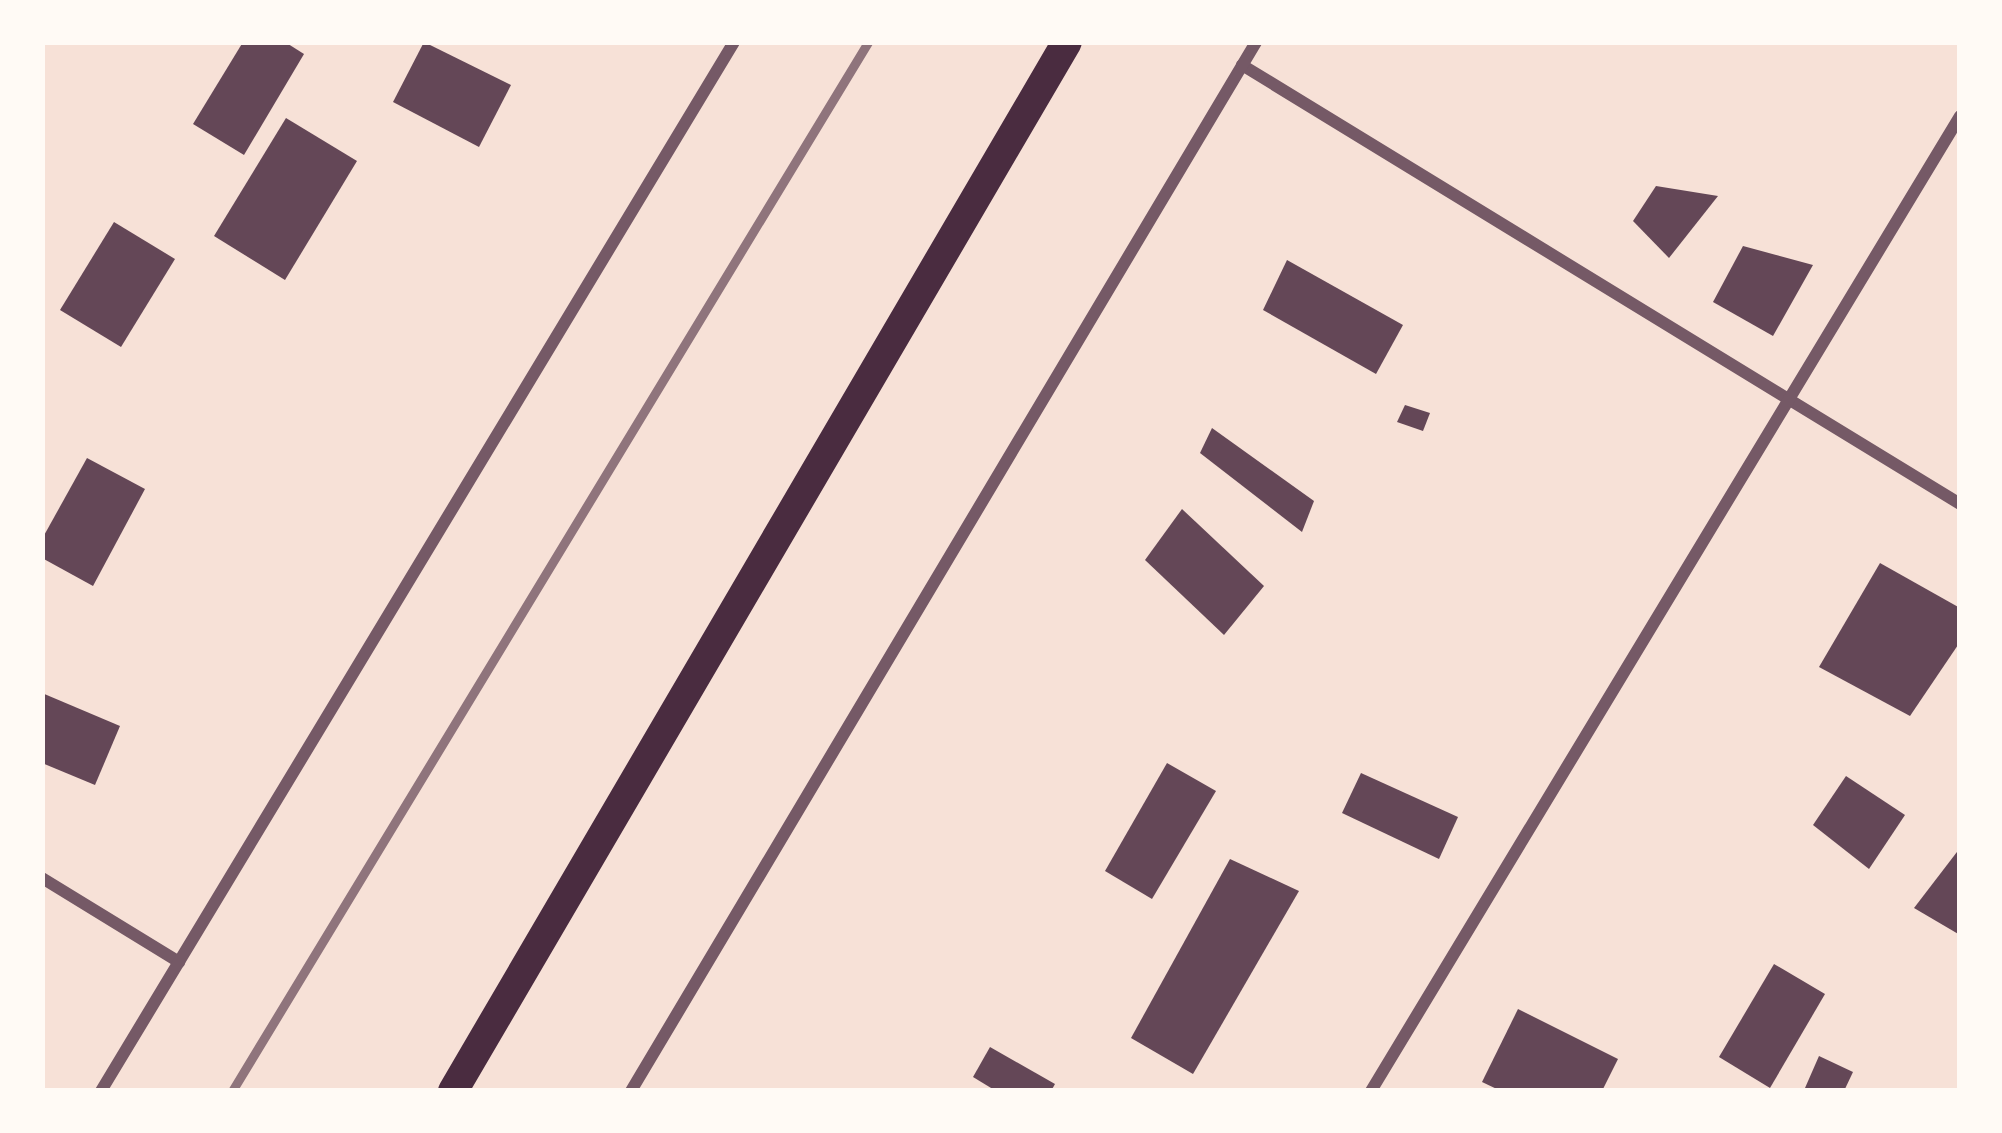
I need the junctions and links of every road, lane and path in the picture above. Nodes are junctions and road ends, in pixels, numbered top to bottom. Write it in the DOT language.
graph roads {
  1 [pos="734,42"];
  2 [pos="1067,42"];
  3 [pos="1256,42"];
  4 [pos="1242,65"];
  5 [pos="1960,116"];
  6 [pos="1789,399"];
  7 [pos="1960,504"];
  8 [pos="42,878"];
  9 [pos="179,962"];
  10 [pos="458,1089"];
  11 [pos="100,1091"];
  12 [pos="631,1091"];
  13 [pos="1371,1091"];
  1 -- 9 [label="street"];
  2 -- 10 [label="main road"];
  3 -- 4 [label="street"];
  4 -- 6 [label="street"];
  4 -- 12 [label="street"];
  5 -- 6 [label="street"];
  6 -- 7 [label="street"];
  6 -- 13 [label="street"];
  8 -- 9 [label="street"];
  9 -- 11 [label="street"];
}
